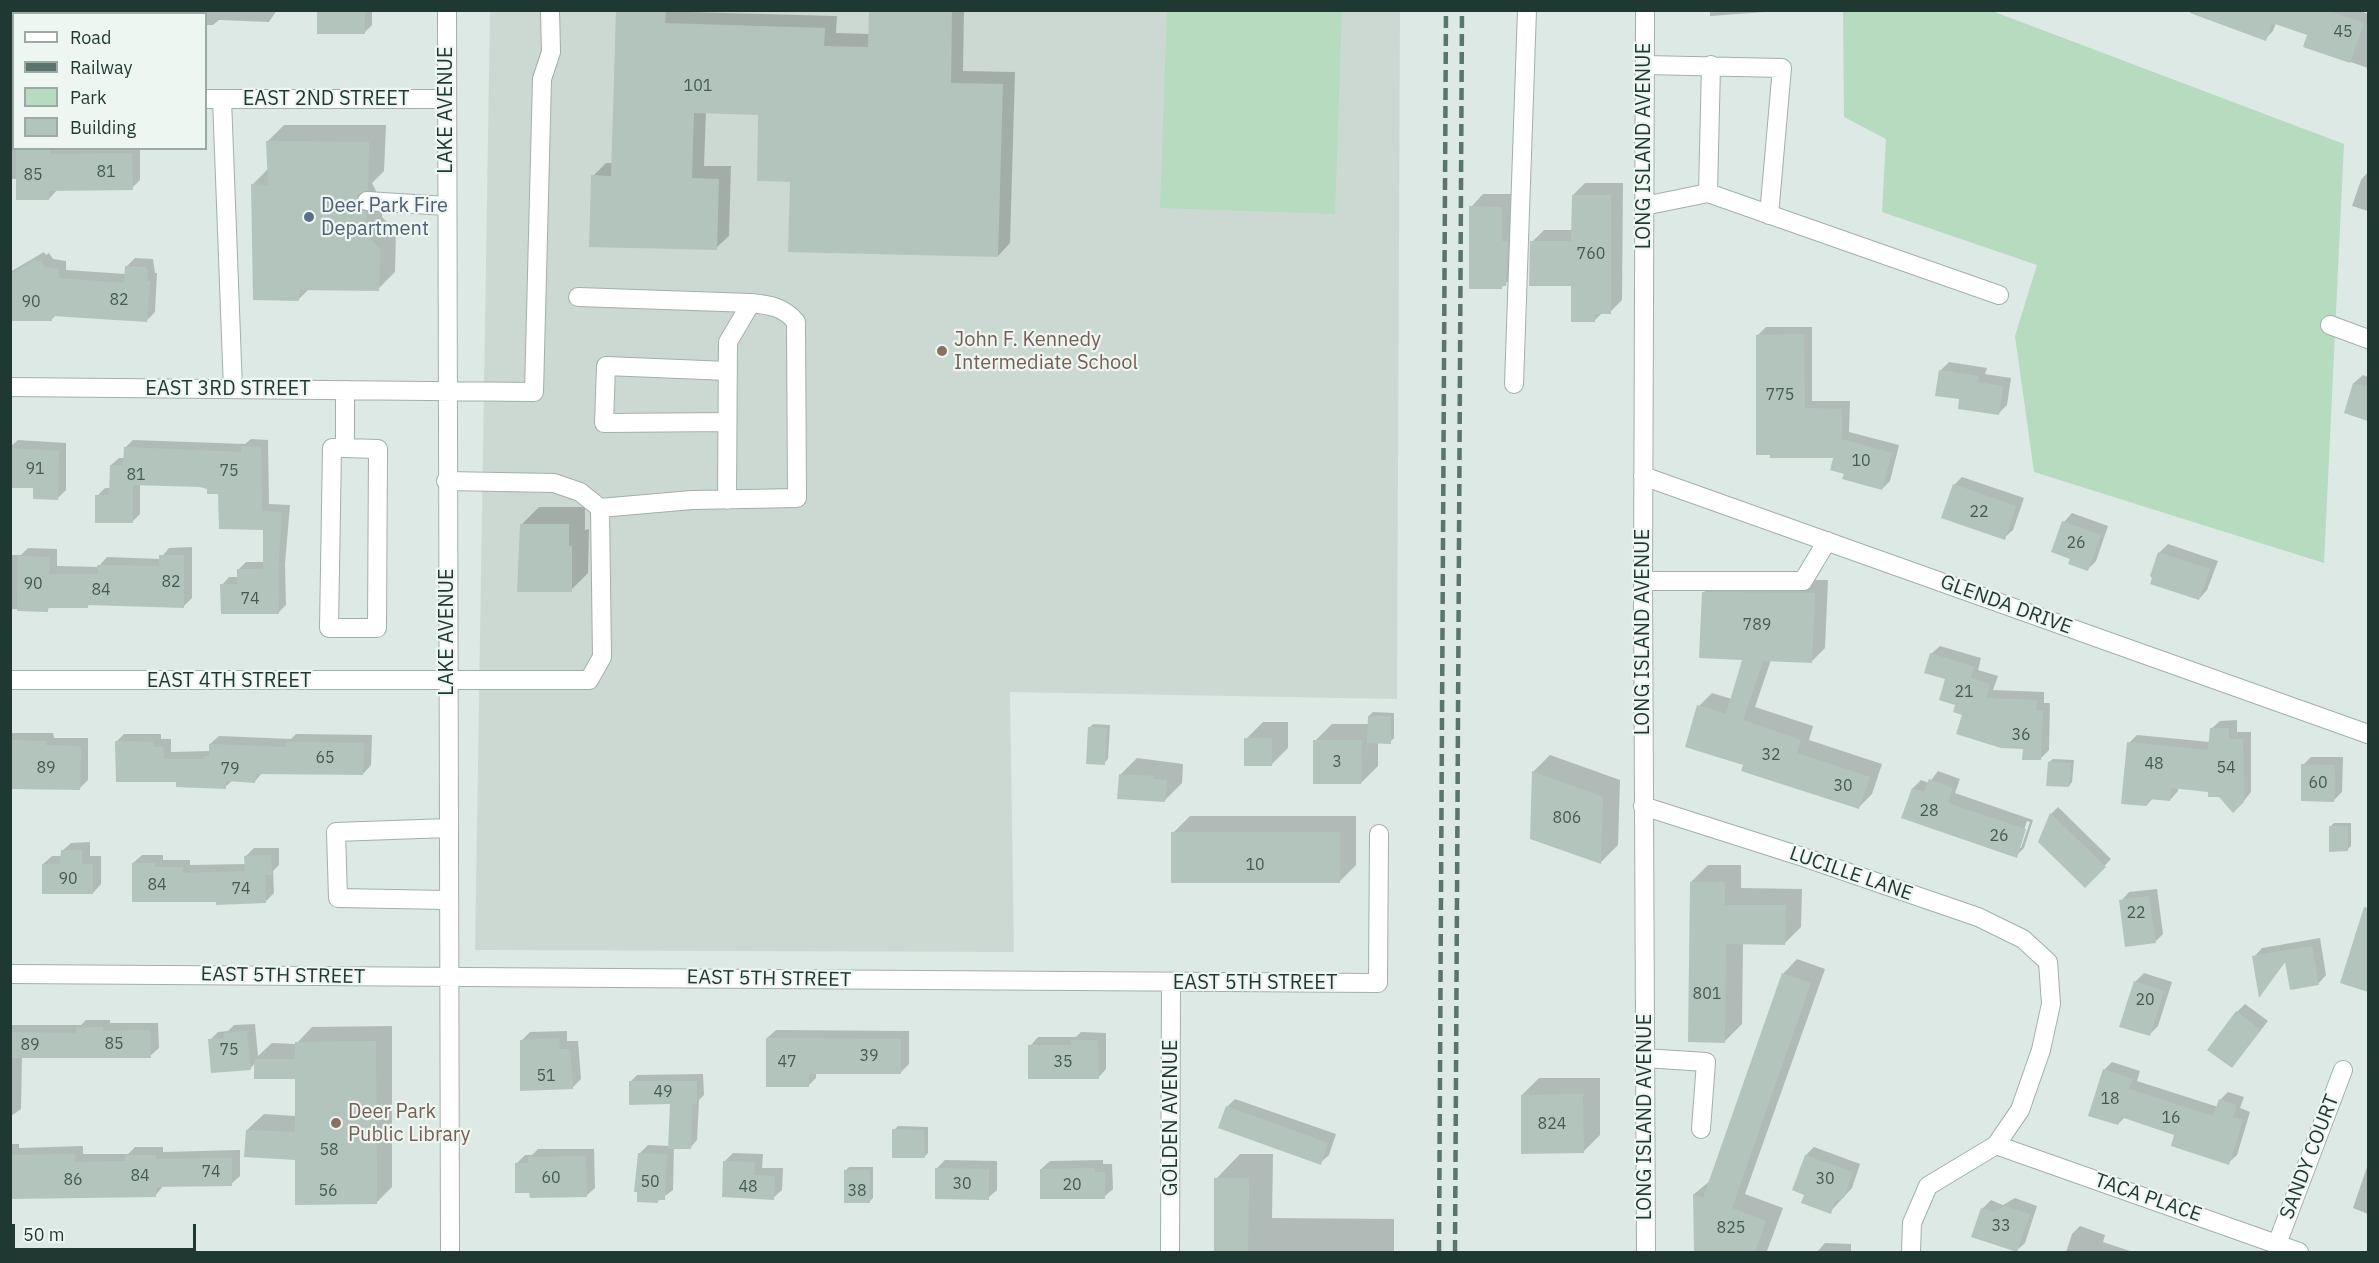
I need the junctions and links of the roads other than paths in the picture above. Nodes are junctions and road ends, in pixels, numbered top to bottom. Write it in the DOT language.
graph roads {
  1 [pos="447,10"];
  2 [pos="550,10"];
  3 [pos="1527,10"];
  4 [pos="1645,10"];
  5 [pos="1645,65"];
  6 [pos="1711,65"];
  7 [pos="214,99"];
  8 [pos="446,99"];
  9 [pos="1708,193"];
  10 [pos="367,201"];
  11 [pos="446,206"];
  12 [pos="1644,206"];
  13 [pos="1769,214"];
  14 [pos="2000,295"];
  15 [pos="578,297"];
  16 [pos="751,303"];
  17 [pos="2330,325"];
  18 [pos="2368,339"];
  19 [pos="728,371"];
  20 [pos="1515,384"];
  21 [pos="10,387"];
  22 [pos="233,389"];
  23 [pos="345,390"];
  24 [pos="446,391"];
  25 [pos="728,422"];
  26 [pos="345,448"];
  27 [pos="1643,476"];
  28 [pos="447,481"];
  29 [pos="727,500"];
  30 [pos="600,508"];
  31 [pos="1827,541"];
  32 [pos="1643,581"];
  33 [pos="10,680"];
  34 [pos="447,682"];
  35 [pos="2368,734"];
  36 [pos="1643,806"];
  37 [pos="448,828"];
  38 [pos="1379,834"];
  39 [pos="448,900"];
  40 [pos="10,974"];
  41 [pos="449,978"];
  42 [pos="1171,983"];
  43 [pos="1644,1058"];
  44 [pos="2343,1070"];
  45 [pos="1701,1130"];
  46 [pos="1996,1145"];
  47 [pos="2277,1244"];
  48 [pos="450,1252"];
  49 [pos="1170,1252"];
  50 [pos="1646,1252"];
  51 [pos="1911,1252"];
  52 [pos="2299,1252"];
  1 -- 8 [label="street, LAKE AVENUE"];
  2 -- 24 [label="street, EAST 3RD STREET"];
  3 -- 20 [label="street"];
  4 -- 5 [label="street, LONG ISLAND AVENUE"];
  5 -- 6 [label="street"];
  5 -- 12 [label="street, LONG ISLAND AVENUE"];
  6 -- 9 [label="street"];
  6 -- 13 [label="street"];
  7 -- 8 [label="street, EAST 2ND STREET"];
  7 -- 22 [label="street"];
  8 -- 11 [label="street, LAKE AVENUE"];
  9 -- 12 [label="street"];
  9 -- 13 [label="street"];
  10 -- 11 [label="street"];
  11 -- 24 [label="street, LAKE AVENUE"];
  12 -- 27 [label="street, LONG ISLAND AVENUE"];
  13 -- 14 [label="street"];
  15 -- 16 [label="street"];
  16 -- 19 [label="street"];
  16 -- 29 [label="street"];
  17 -- 18 [label="street"];
  19 -- 25 [label="street"];
  19 -- 25 [label="street"];
  21 -- 22 [label="street, EAST 3RD STREET"];
  22 -- 23 [label="street, EAST 3RD STREET"];
  23 -- 24 [label="street, EAST 3RD STREET"];
  23 -- 26 [label="street"];
  24 -- 28 [label="street, LAKE AVENUE"];
  25 -- 29 [label="street"];
  26 -- 26 [label="street"];
  27 -- 31 [label="street, GLENDA DRIVE"];
  27 -- 32 [label="street, LONG ISLAND AVENUE"];
  28 -- 30 [label="street"];
  28 -- 34 [label="street, LAKE AVENUE"];
  29 -- 30 [label="street"];
  30 -- 34 [label="street, EAST 4TH STREET"];
  31 -- 32 [label="street"];
  31 -- 35 [label="street, GLENDA DRIVE"];
  32 -- 36 [label="street, LONG ISLAND AVENUE"];
  33 -- 34 [label="street, EAST 4TH STREET"];
  34 -- 37 [label="street, LAKE AVENUE"];
  36 -- 43 [label="street, LONG ISLAND AVENUE"];
  36 -- 46 [label="street, LUCILLE LANE"];
  37 -- 39 [label="street, LAKE AVENUE"];
  37 -- 39 [label="street"];
  38 -- 42 [label="street, EAST 5TH STREET"];
  39 -- 41 [label="street, LAKE AVENUE"];
  40 -- 41 [label="street, EAST 5TH STREET"];
  41 -- 42 [label="street, EAST 5TH STREET"];
  41 -- 48 [label="street, LAKE AVENUE"];
  42 -- 49 [label="street, GOLDEN AVENUE"];
  43 -- 45 [label="street"];
  43 -- 50 [label="street, LONG ISLAND AVENUE"];
  44 -- 47 [label="street, SANDY COURT"];
  46 -- 47 [label="street, TACA PLACE"];
  46 -- 51 [label="street"];
  47 -- 52 [label="street, TACA PLACE"];
}
